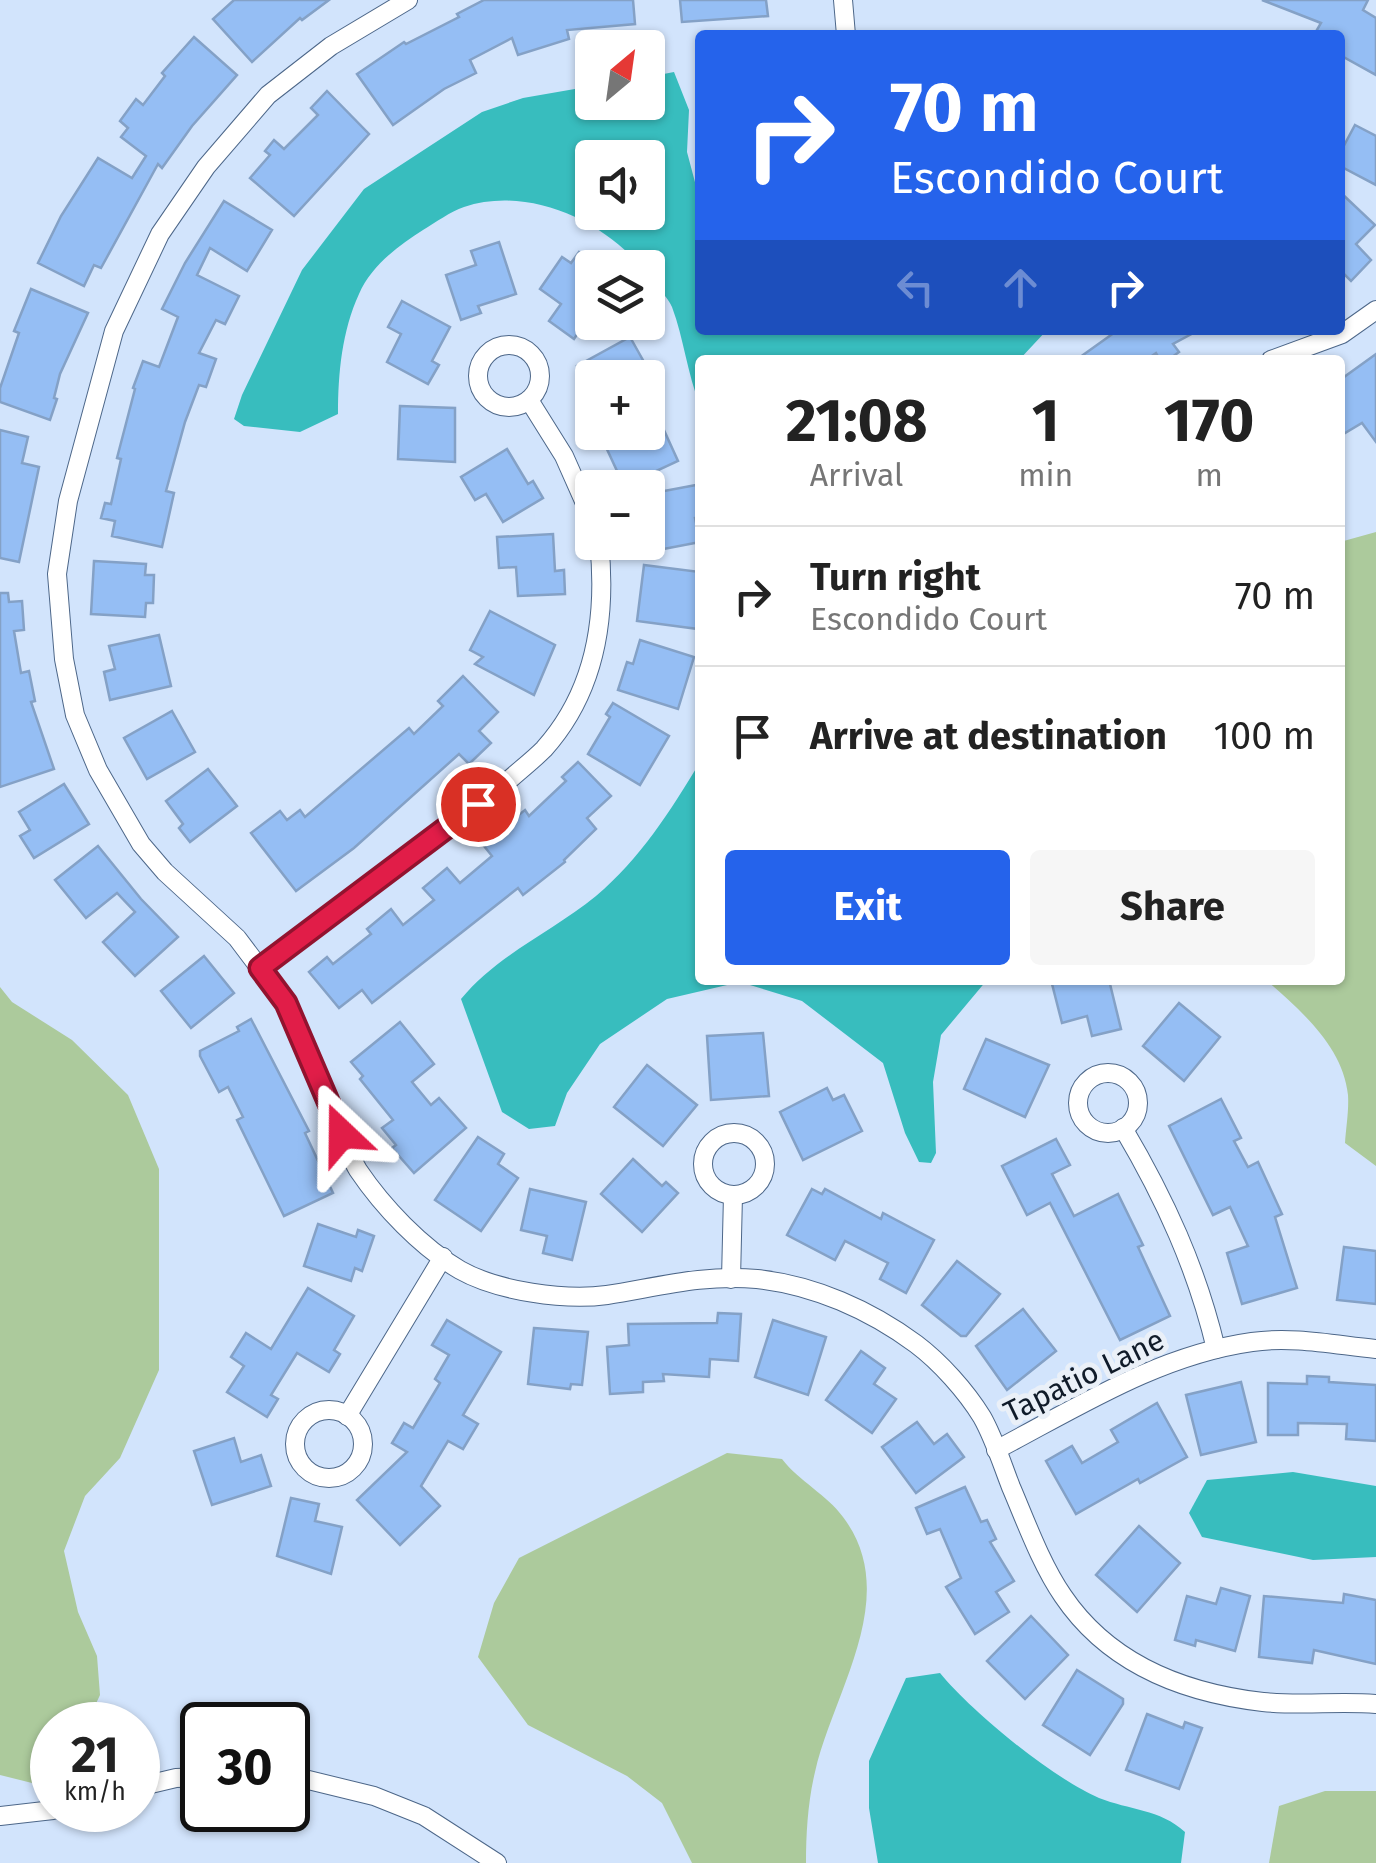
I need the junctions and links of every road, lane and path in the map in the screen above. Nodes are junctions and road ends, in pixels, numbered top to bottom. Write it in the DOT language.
graph roads {
  1 [pos="408,0"];
  2 [pos="843,0"];
  3 [pos="846,30"];
  4 [pos="1376,310"];
  5 [pos="1345,332"];
  6 [pos="1339,335"];
  7 [pos="1285,355"];
  8 [pos="530,400"];
  9 [pos="575,481"];
  10 [pos="601,560"];
  11 [pos="260,968"];
  12 [pos="1123,1128"];
  13 [pos="732,1195"];
  14 [pos="443,1257"];
  15 [pos="731,1279"];
  16 [pos="1216,1349"];
  17 [pos="1376,1350"];
  18 [pos="346,1416"];
  19 [pos="996,1450"];
  20 [pos="1376,1704"];
  21 [pos="310,1780"];
  22 [pos="30,1813"];
  23 [pos="0,1816"];
  24 [pos="497,1863"];
  1 -- 11 [label="street"];
  2 -- 3 [label="street"];
  4 -- 5 [label="street"];
  6 -- 7 [label="street"];
  8 -- 9 [label="street"];
  10 -- 11 [label="street"];
  11 -- 14 [label="street"];
  12 -- 16 [label="street"];
  13 -- 15 [label="street"];
  14 -- 15 [label="street"];
  14 -- 18 [label="street"];
  15 -- 19 [label="street"];
  16 -- 17 [label="street, Tapatio Lane"];
  16 -- 19 [label="street, Tapatio Lane"];
  19 -- 20 [label="street"];
  21 -- 24 [label="street"];
  22 -- 23 [label="street"];
}
